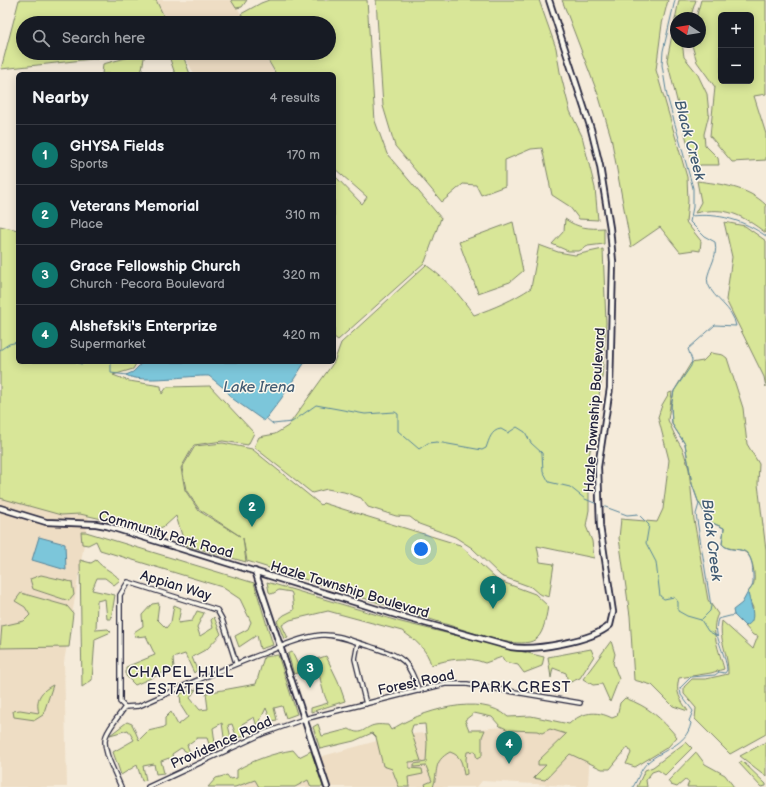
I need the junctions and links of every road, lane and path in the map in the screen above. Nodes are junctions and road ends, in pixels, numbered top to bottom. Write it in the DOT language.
graph roads {
  1 [pos="549,0"];
  2 [pos="0,508"];
  3 [pos="255,571"];
  4 [pos="358,643"];
  5 [pos="279,647"];
  6 [pos="236,663"];
  7 [pos="419,692"];
  8 [pos="580,703"];
  9 [pos="366,704"];
  10 [pos="125,706"];
  11 [pos="304,719"];
  12 [pos="121,787"];
  13 [pos="148,787"];
  14 [pos="327,787"];
  1 -- 3 [label="street, Hazle Township Boulevard"];
  2 -- 3 [label="street, Community Park Road"];
  3 -- 5 [label="street"];
  4 -- 5 [label="street"];
  4 -- 7 [label="street"];
  4 -- 9 [label="street"];
  5 -- 6 [label="street"];
  5 -- 11 [label="street"];
  6 -- 10 [label="street"];
  6 -- 10 [label="street, Appian Way"];
  7 -- 8 [label="street, Forest Road"];
  7 -- 9 [label="street, Forest Road"];
  9 -- 11 [label="street, Forest Road"];
  10 -- 12 [label="street"];
  11 -- 13 [label="street, Providence Road"];
  11 -- 14 [label="street"];
}
